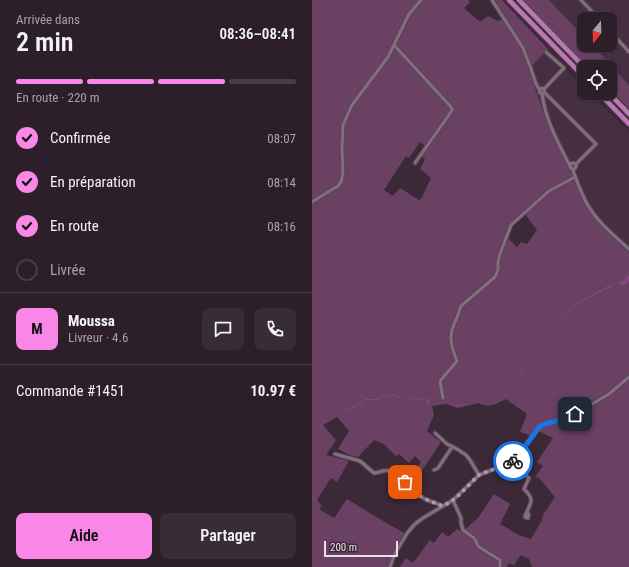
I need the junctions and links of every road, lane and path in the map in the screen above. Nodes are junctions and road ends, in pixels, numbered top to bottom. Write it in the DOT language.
graph roads {
  1 [pos="421,0"];
  2 [pos="492,0"];
  3 [pos="509,0"];
  4 [pos="519,0"];
  5 [pos="581,0"];
  6 [pos="592,12"];
  7 [pos="617,39"];
  8 [pos="394,45"];
  9 [pos="546,52"];
  10 [pos="629,52"];
  11 [pos="577,60"];
  12 [pos="577,70"];
  13 [pos="542,91"];
  14 [pos="606,100"];
  15 [pos="616,100"];
  16 [pos="629,114"];
  17 [pos="629,124"];
  18 [pos="415,163"];
  19 [pos="573,166"];
  20 [pos="575,177"];
  21 [pos="312,202"];
  22 [pos="629,249"];
  23 [pos="629,377"];
  24 [pos="443,398"];
  25 [pos="435,433"];
  26 [pos="452,447"];
  27 [pos="335,454"];
  28 [pos="512,462"];
  29 [pos="434,470"];
  30 [pos="479,475"];
  31 [pos="453,500"];
  32 [pos="442,506"];
  33 [pos="527,512"];
  34 [pos="390,567"];
  35 [pos="500,567"];
  1 -- 8 [label="street"];
  2 -- 13 [label="street"];
  3 -- 12 [label="highway"];
  4 -- 11 [label="highway"];
  5 -- 6 [label="street"];
  7 -- 10 [label="street"];
  8 -- 18 [label="street"];
  8 -- 21 [label="street"];
  9 -- 13 [label="street"];
  13 -- 19 [label="street"];
  13 -- 19 [label="street"];
  14 -- 17 [label="highway"];
  15 -- 16 [label="highway"];
  19 -- 20 [label="street"];
  20 -- 22 [label="street"];
  20 -- 24 [label="street"];
  23 -- 28 [label="street"];
  25 -- 26 [label="street"];
  26 -- 29 [label="street"];
  26 -- 30 [label="street"];
  27 -- 32 [label="street"];
  28 -- 30 [label="street"];
  28 -- 33 [label="street"];
  30 -- 31 [label="street"];
  31 -- 32 [label="street"];
  31 -- 35 [label="street"];
  32 -- 34 [label="street"];
}
